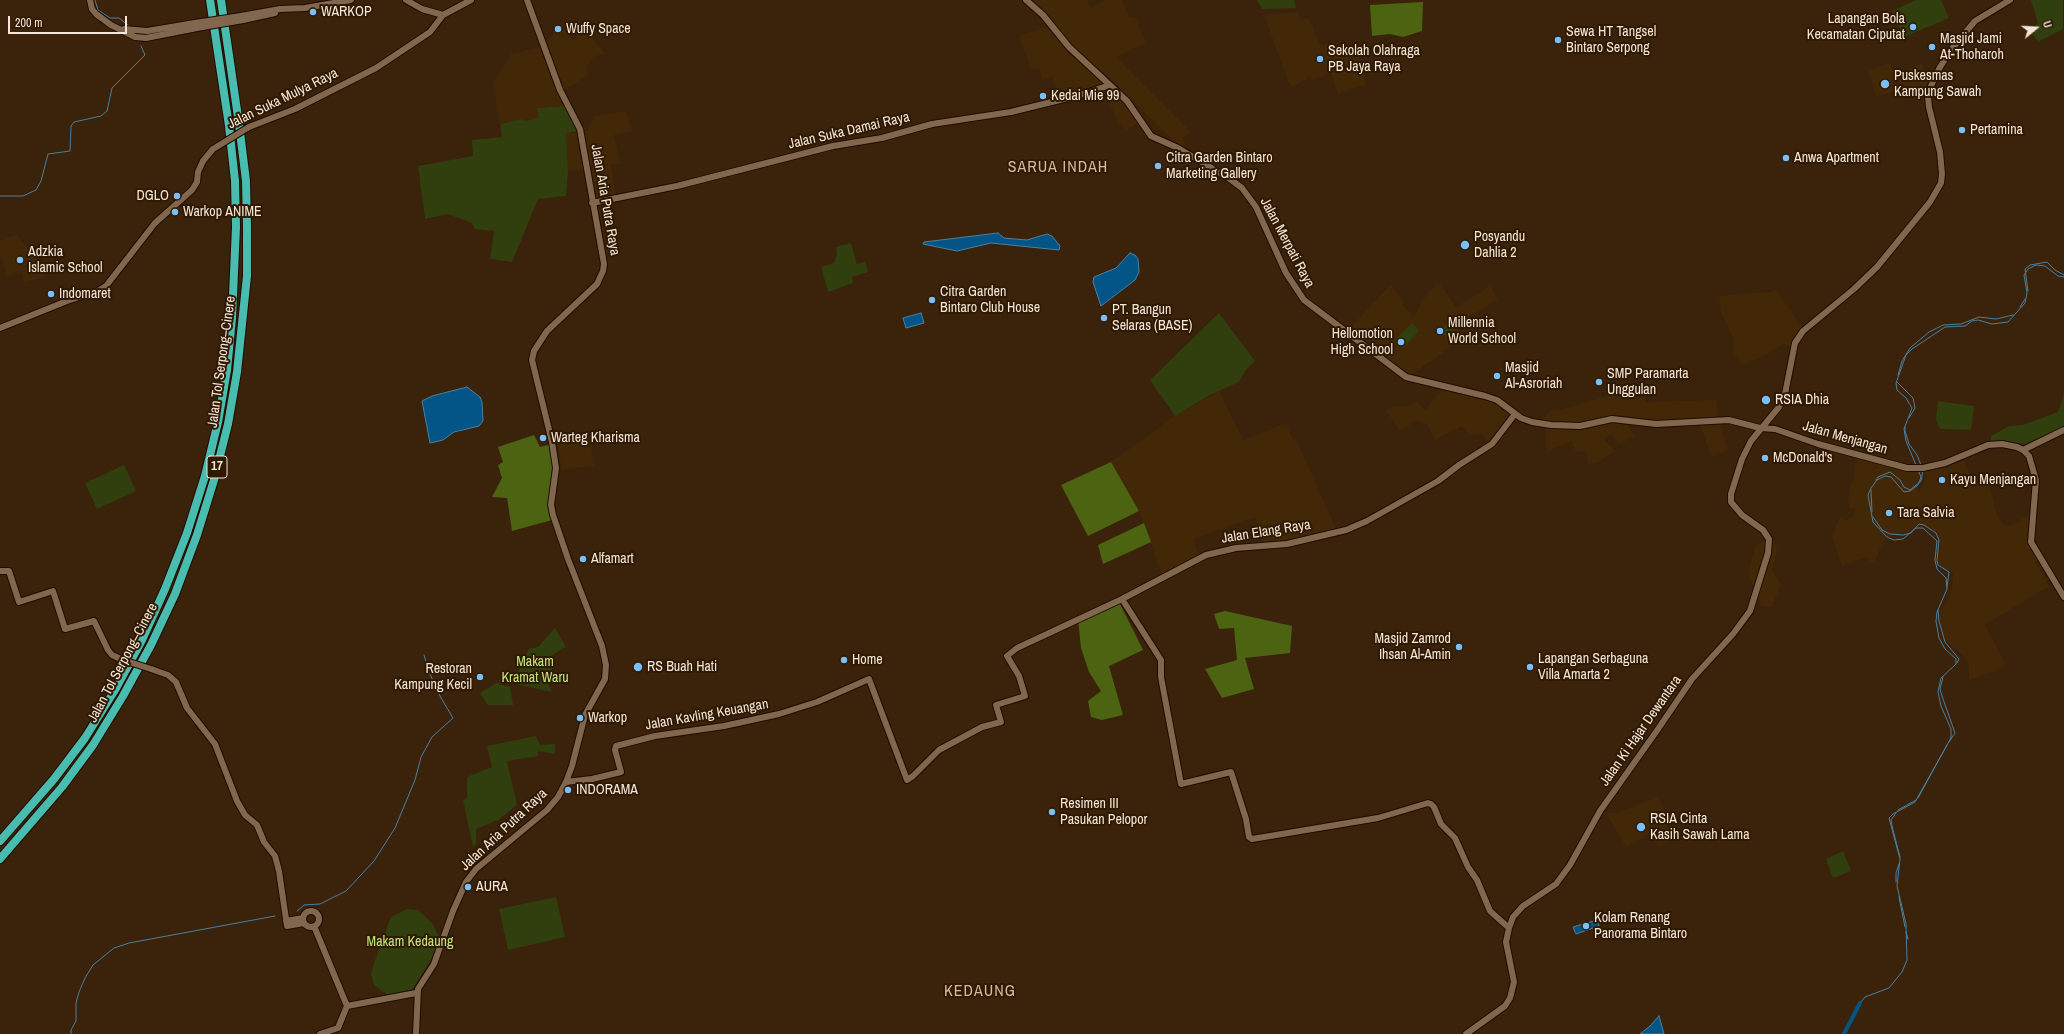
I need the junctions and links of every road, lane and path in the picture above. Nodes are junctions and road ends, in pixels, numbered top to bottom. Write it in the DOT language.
graph roads {
  1 [pos="90,0"];
  2 [pos="210,0"];
  3 [pos="221,0"];
  4 [pos="351,0"];
  5 [pos="406,0"];
  6 [pos="471,0"];
  7 [pos="526,0"];
  8 [pos="1026,0"];
  9 [pos="2010,0"];
  10 [pos="443,15"];
  11 [pos="1110,85"];
  12 [pos="592,203"];
  13 [pos="0,328"];
  14 [pos="1515,414"];
  15 [pos="1760,428"];
  16 [pos="2064,430"];
  17 [pos="2024,450"];
  18 [pos="0,571"];
  19 [pos="2064,597"];
  20 [pos="1122,599"];
  21 [pos="907,780"];
  22 [pos="566,782"];
  23 [pos="0,841"];
  24 [pos="0,859"];
  25 [pos="303,920"];
  26 [pos="314,926"];
  27 [pos="1509,928"];
  28 [pos="416,993"];
  29 [pos="347,1006"];
  30 [pos="320,1034"];
  31 [pos="416,1034"];
  32 [pos="1466,1034"];
  1 -- 4 [label="main road, bridge"];
  2 -- 23 [label="highway, Jalan Tol Serpong–Cinere / 17"];
  3 -- 24 [label="highway, Jalan Tol Serpong–Cinere / 17"];
  5 -- 10 [label="main road"];
  6 -- 10 [label="main road"];
  7 -- 12 [label="main road, Jalan Aria Putra Raya"];
  8 -- 11 [label="main road, Jalan Merpati Raya"];
  9 -- 15 [label="main road, Jalan Ki Hajar Dewantara"];
  10 -- 13 [label="main road, Jalan Suka Mulya Raya, bridge"];
  11 -- 12 [label="main road, Jalan Suka Damai Raya"];
  11 -- 14 [label="main road, Jalan Merpati Raya"];
  12 -- 22 [label="main road, Jalan Aria Putra Raya"];
  14 -- 15 [label="main road, Jalan Merpati Raya"];
  14 -- 20 [label="main road, Jalan Elang Raya"];
  15 -- 17 [label="main road, Jalan Menjangan"];
  15 -- 27 [label="main road, Jalan Ki Hajar Dewantara"];
  16 -- 17 [label="main road"];
  17 -- 19 [label="main road"];
  18 -- 25 [label="main road, bridge"];
  20 -- 21 [label="main road, Jalan Elang Raya"];
  20 -- 27 [label="main road"];
  21 -- 22 [label="main road, Jalan Kavling Keuangan"];
  22 -- 28 [label="main road, Jalan Aria Putra Raya"];
  25 -- 26 [label="main road"];
  25 -- 26 [label="main road"];
  26 -- 29 [label="main road"];
  27 -- 32 [label="main road, Jalan Ki Hajar Dewantara"];
  28 -- 29 [label="main road"];
  28 -- 31 [label="main road"];
  29 -- 30 [label="main road"];
}
